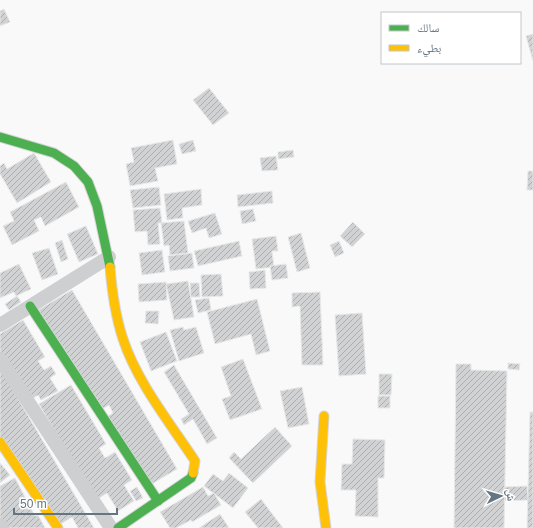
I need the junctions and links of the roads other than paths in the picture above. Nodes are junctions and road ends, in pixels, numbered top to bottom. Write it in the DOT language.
graph roads {
  1 [pos="0,137"];
  2 [pos="15,141"];
  3 [pos="0,149"];
  4 [pos="109,257"];
  5 [pos="30,306"];
  6 [pos="0,325"];
  7 [pos="0,359"];
  8 [pos="324,416"];
  9 [pos="0,442"];
  10 [pos="158,501"];
  11 [pos="0,525"];
  12 [pos="2,528"];
  13 [pos="58,528"];
  14 [pos="111,528"];
  15 [pos="118,528"];
  16 [pos="326,528"];
  1 -- 2 [label="street"];
  2 -- 3 [label="street"];
  2 -- 4 [label="street"];
  4 -- 5 [label="street"];
  4 -- 10 [label="street"];
  5 -- 6 [label="street"];
  5 -- 10 [label="street"];
  7 -- 14 [label="street"];
  8 -- 16 [label="street"];
  9 -- 13 [label="street"];
  10 -- 15 [label="street"];
  11 -- 12 [label="street"];
}
